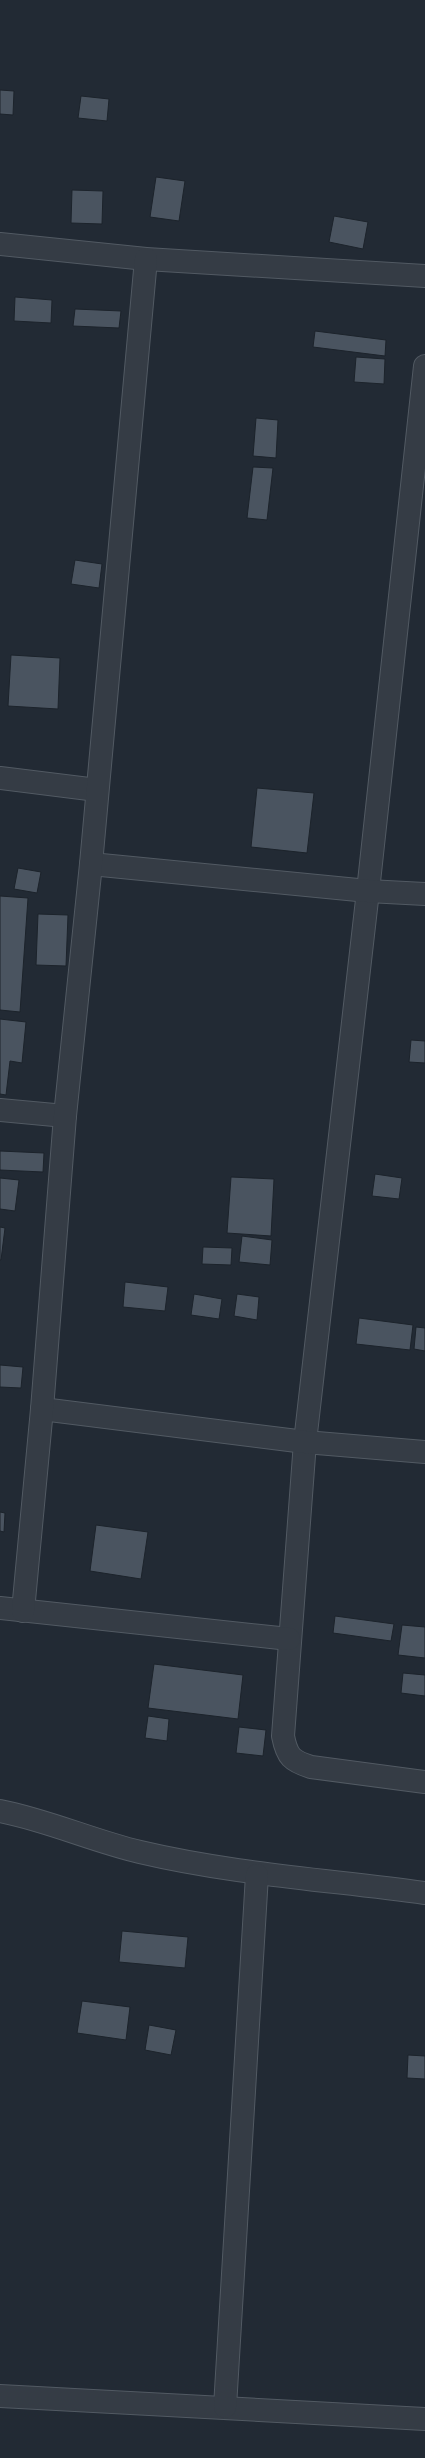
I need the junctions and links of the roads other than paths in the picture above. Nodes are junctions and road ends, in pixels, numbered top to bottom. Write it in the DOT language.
graph roads {
  1 [pos="0,244"];
  2 [pos="146,259"];
  3 [pos="425,276"];
  4 [pos="425,366"];
  5 [pos="0,778"];
  6 [pos="97,790"];
  7 [pos="91,864"];
  8 [pos="368,891"];
  9 [pos="425,894"];
  10 [pos="0,1110"];
  11 [pos="65,1116"];
  12 [pos="42,1408"];
  13 [pos="305,1442"];
  14 [pos="425,1452"];
  15 [pos="0,1608"];
  16 [pos="23,1610"];
  17 [pos="288,1639"];
  18 [pos="425,1782"];
  19 [pos="0,1811"];
  20 [pos="257,1875"];
  21 [pos="425,1893"];
  22 [pos="0,2396"];
  23 [pos="225,2407"];
  24 [pos="425,2419"];
  1 -- 2 [label="street"];
  2 -- 3 [label="street"];
  2 -- 6 [label="street"];
  4 -- 8 [label="street"];
  5 -- 6 [label="street"];
  6 -- 7 [label="street"];
  7 -- 8 [label="street"];
  7 -- 11 [label="street"];
  8 -- 9 [label="street"];
  8 -- 13 [label="street"];
  10 -- 11 [label="street"];
  11 -- 12 [label="street"];
  12 -- 13 [label="street"];
  12 -- 16 [label="street"];
  13 -- 14 [label="street"];
  13 -- 17 [label="street"];
  15 -- 16 [label="street"];
  16 -- 17 [label="street"];
  17 -- 18 [label="street"];
  19 -- 20 [label="street"];
  20 -- 21 [label="street"];
  20 -- 23 [label="street"];
  22 -- 23 [label="street"];
  23 -- 24 [label="street"];
}
